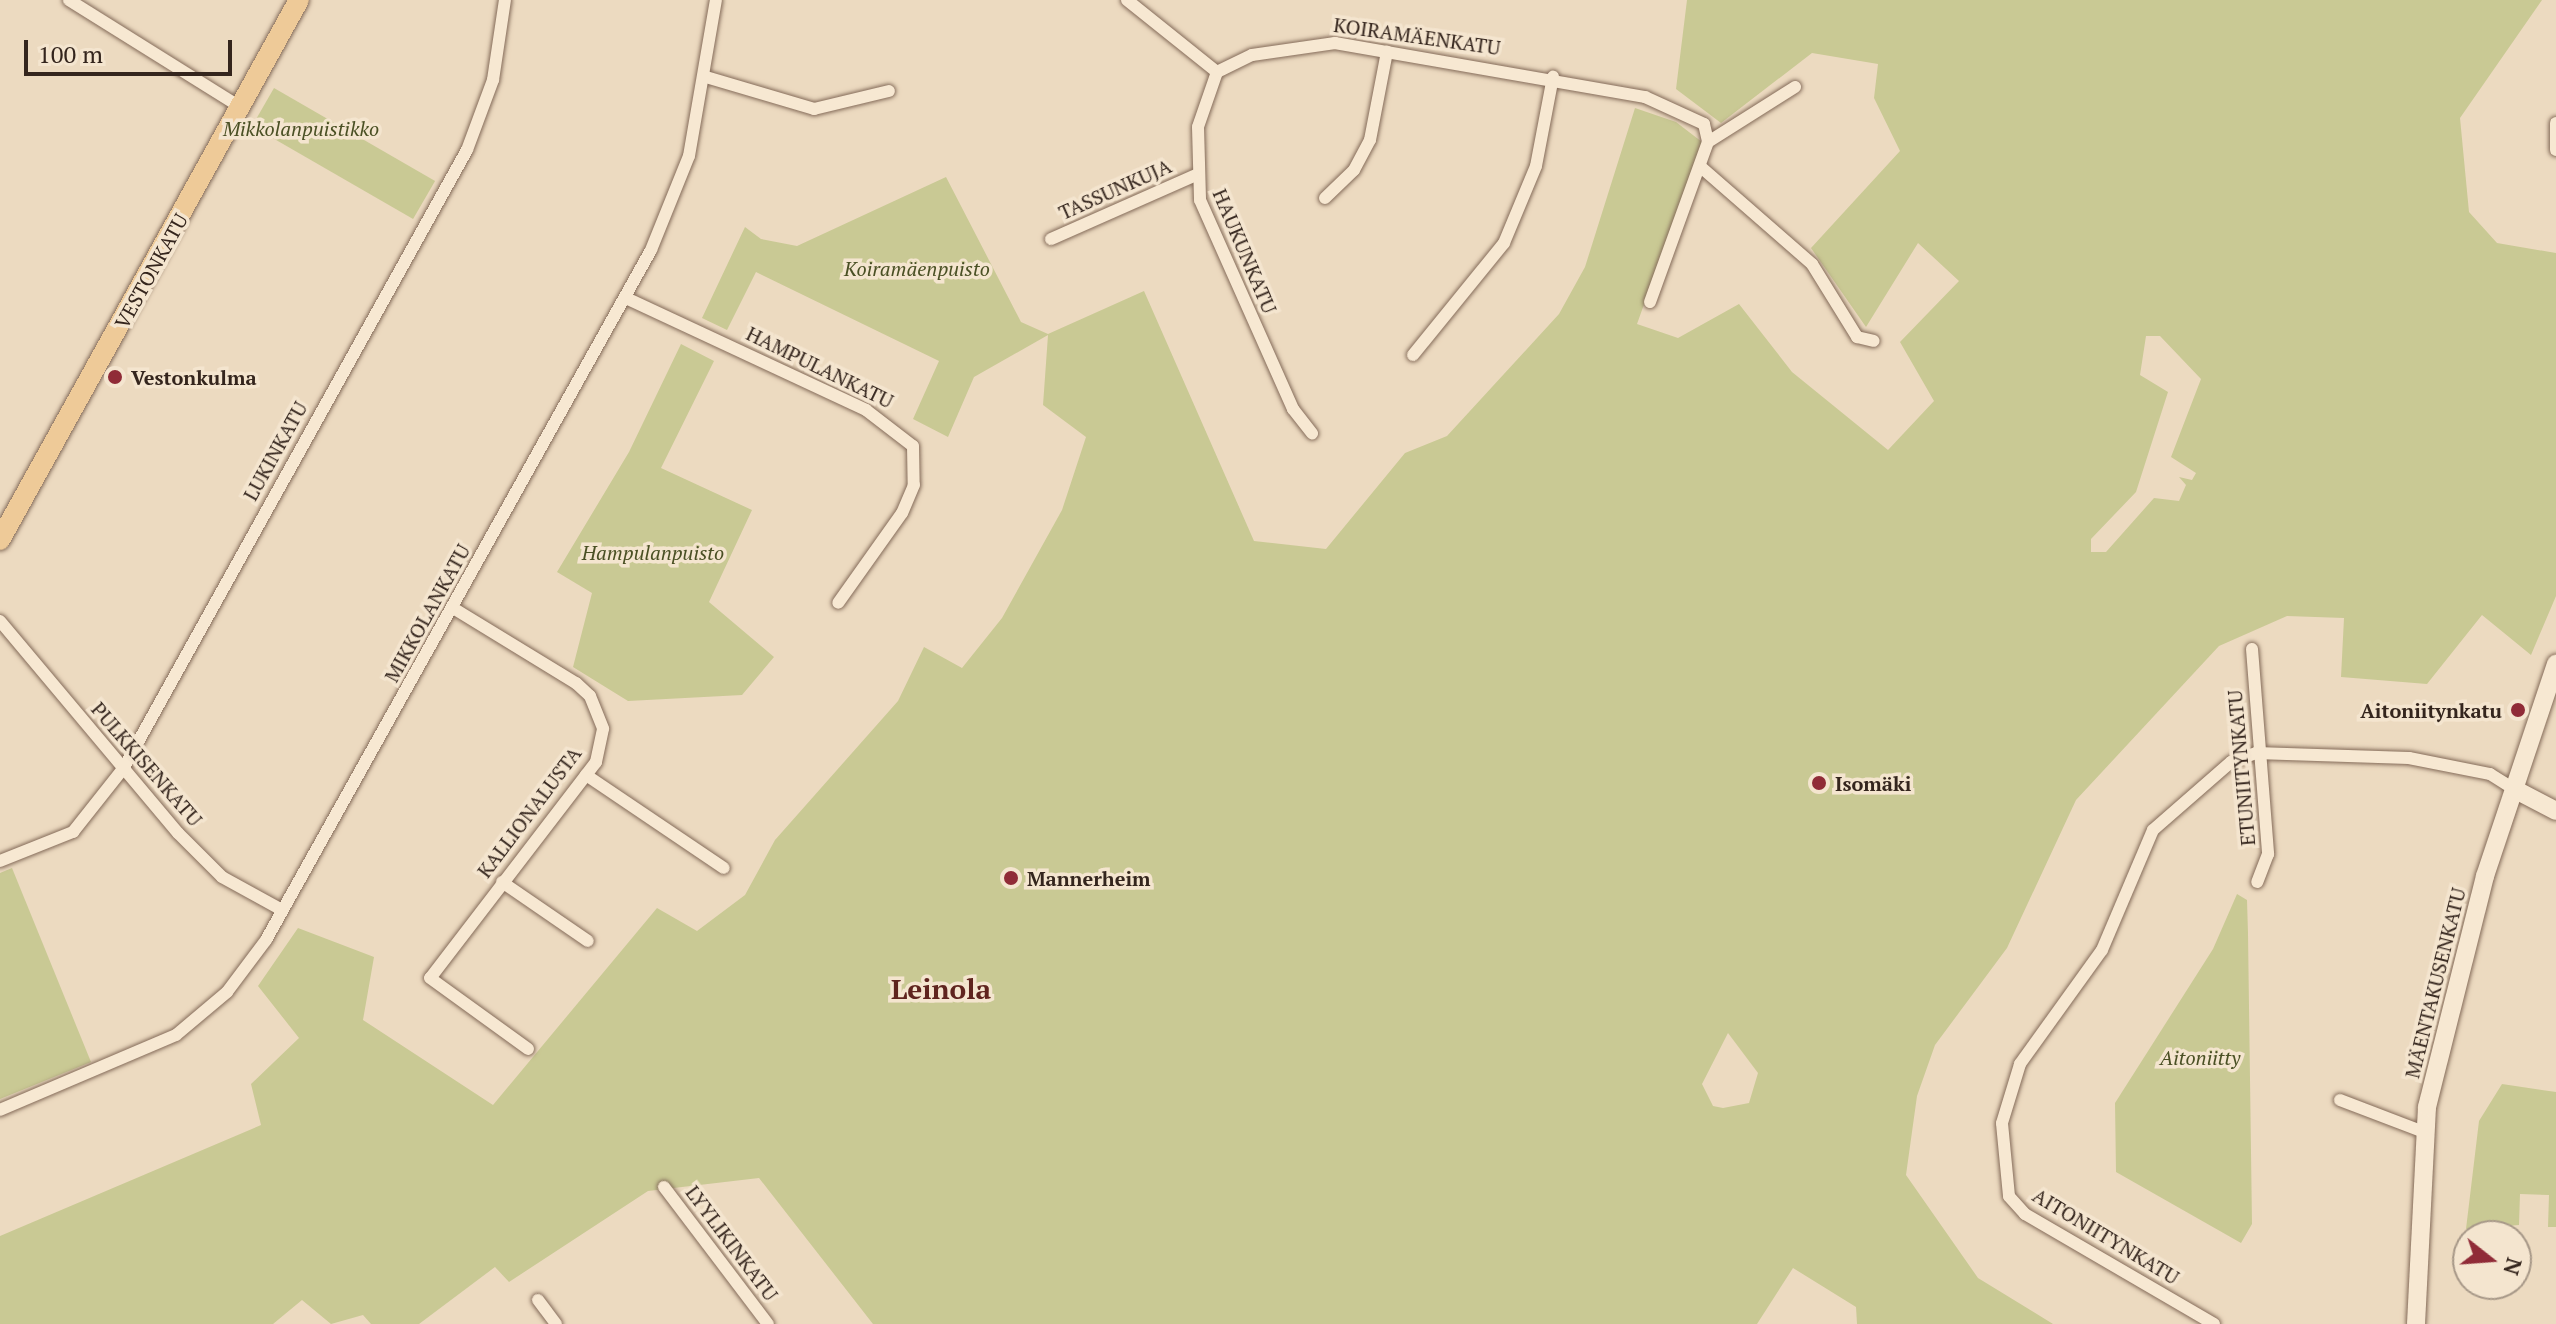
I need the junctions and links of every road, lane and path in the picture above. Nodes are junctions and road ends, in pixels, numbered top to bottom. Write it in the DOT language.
graph roads {
  1 [pos="69,0"];
  2 [pos="299,0"];
  3 [pos="505,0"];
  4 [pos="716,0"];
  5 [pos="1127,0"];
  6 [pos="1387,52"];
  7 [pos="1217,72"];
  8 [pos="706,77"];
  9 [pos="1553,77"];
  10 [pos="1795,87"];
  11 [pos="889,91"];
  12 [pos="240,107"];
  13 [pos="2556,123"];
  14 [pos="1708,142"];
  15 [pos="2556,150"];
  16 [pos="1702,168"];
  17 [pos="1196,175"];
  18 [pos="1325,198"];
  19 [pos="1051,239"];
  20 [pos="626,298"];
  21 [pos="1650,302"];
  22 [pos="1874,341"];
  23 [pos="1413,355"];
  24 [pos="1312,433"];
  25 [pos="0,540"];
  26 [pos="838,603"];
  27 [pos="453,608"];
  28 [pos="0,621"];
  29 [pos="2252,649"];
  30 [pos="2556,664"];
  31 [pos="2256,753"];
  32 [pos="123,769"];
  33 [pos="586,775"];
  34 [pos="2514,789"];
  35 [pos="2556,811"];
  36 [pos="0,861"];
  37 [pos="724,868"];
  38 [pos="502,882"];
  39 [pos="2257,882"];
  40 [pos="282,910"];
  41 [pos="588,941"];
  42 [pos="528,1049"];
  43 [pos="2340,1100"];
  44 [pos="0,1110"];
  45 [pos="2424,1132"];
  46 [pos="664,1187"];
  47 [pos="538,1300"];
  48 [pos="556,1324"];
  49 [pos="768,1324"];
  50 [pos="2214,1324"];
  51 [pos="2416,1324"];
  1 -- 12 [label="street"];
  2 -- 12 [label="main road, VESTONKATU"];
  3 -- 32 [label="street, LUKINKATU"];
  4 -- 8 [label="street, MIKKOLANKATU"];
  5 -- 7 [label="street"];
  6 -- 7 [label="street, KOIRAMÄENKATU"];
  6 -- 9 [label="street, KOIRAMÄENKATU"];
  6 -- 18 [label="street"];
  7 -- 17 [label="street, HAUKUNKATU"];
  8 -- 11 [label="street"];
  8 -- 20 [label="street, MIKKOLANKATU"];
  9 -- 14 [label="street, KOIRAMÄENKATU"];
  9 -- 23 [label="street"];
  10 -- 14 [label="street"];
  12 -- 25 [label="main road, VESTONKATU"];
  13 -- 15 [label="street"];
  14 -- 16 [label="street"];
  16 -- 21 [label="street"];
  16 -- 22 [label="street"];
  17 -- 19 [label="street, TASSUNKUJA"];
  17 -- 24 [label="street, HAUKUNKATU"];
  20 -- 26 [label="street, HAMPULANKATU"];
  20 -- 27 [label="street, MIKKOLANKATU"];
  27 -- 33 [label="street, KALLIONALUSTA"];
  27 -- 40 [label="street, MIKKOLANKATU"];
  28 -- 32 [label="street, PULKKISENKATU"];
  29 -- 31 [label="street, ETUNIITYNKATU"];
  30 -- 34 [label="main road, MÄENTAKUSENKATU"];
  31 -- 34 [label="street, AITONIITYNKATU"];
  31 -- 39 [label="street, ETUNIITYNKATU"];
  31 -- 50 [label="street, AITONIITYNKATU"];
  32 -- 36 [label="street, LUKINKATU"];
  32 -- 40 [label="street, PULKKISENKATU"];
  33 -- 37 [label="street"];
  33 -- 38 [label="street, KALLIONALUSTA"];
  34 -- 35 [label="main road"];
  34 -- 45 [label="main road, MÄENTAKUSENKATU"];
  38 -- 41 [label="street"];
  38 -- 42 [label="street, KALLIONALUSTA"];
  40 -- 44 [label="street, MIKKOLANKATU"];
  43 -- 45 [label="street"];
  45 -- 51 [label="main road, MÄENTAKUSENKATU"];
  46 -- 49 [label="street, LYYLIKINKATU"];
  47 -- 48 [label="street"];
}
